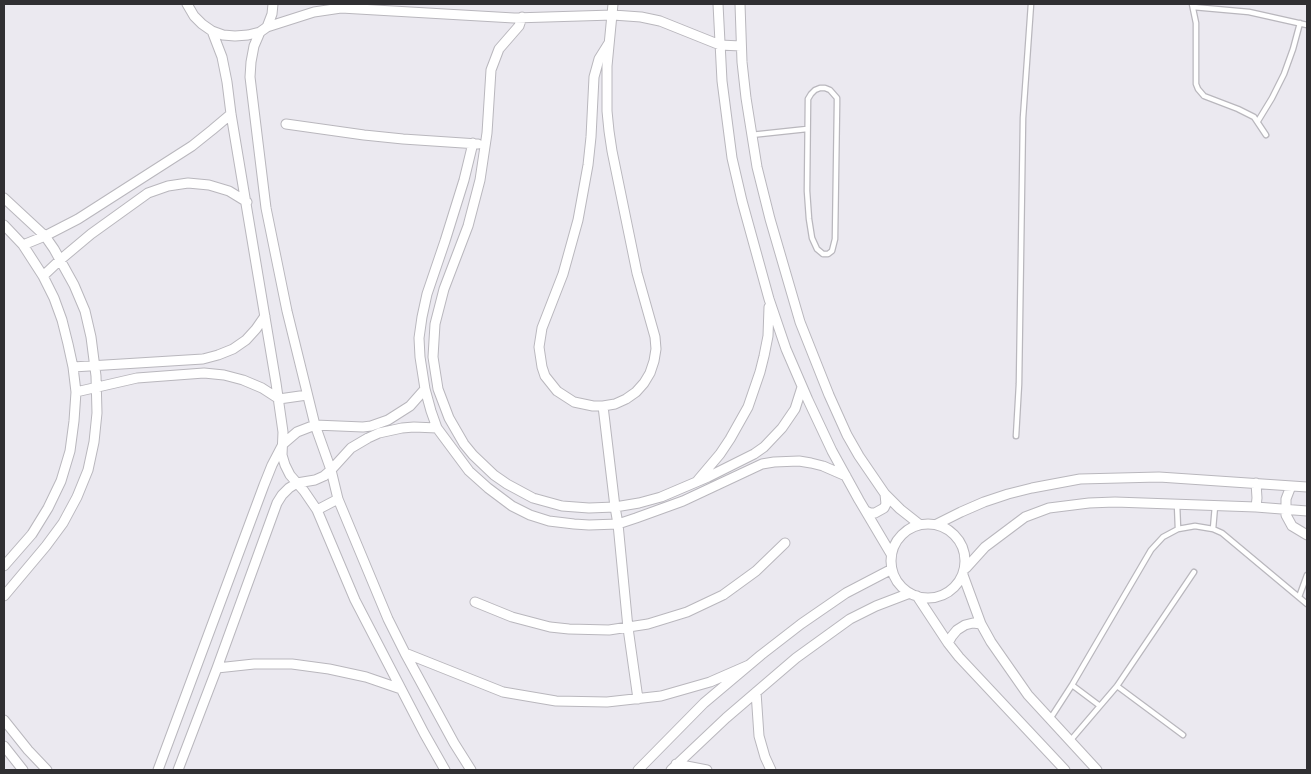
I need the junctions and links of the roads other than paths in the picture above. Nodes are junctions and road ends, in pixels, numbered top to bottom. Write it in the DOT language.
graph roads {
  1 [pos="187,4"];
  2 [pos="273,4"];
  3 [pos="613,4"];
  4 [pos="718,4"];
  5 [pos="740,4"];
  6 [pos="1031,4"];
  7 [pos="1192,5"];
  8 [pos="340,6"];
  9 [pos="613,16"];
  10 [pos="522,18"];
  11 [pos="1300,23"];
  12 [pos="1307,24"];
  13 [pos="263,29"];
  14 [pos="212,31"];
  15 [pos="610,43"];
  16 [pos="720,45"];
  17 [pos="742,46"];
  18 [pos="231,114"];
  19 [pos="1258,121"];
  20 [pos="286,124"];
  21 [pos="807,129"];
  22 [pos="751,135"];
  23 [pos="1266,135"];
  24 [pos="473,143"];
  25 [pos="485,144"];
  26 [pos="4,198"];
  27 [pos="247,202"];
  28 [pos="4,225"];
  29 [pos="45,236"];
  30 [pos="23,245"];
  31 [pos="60,260"];
  32 [pos="43,276"];
  33 [pos="769,299"];
  34 [pos="265,316"];
  35 [pos="95,366"];
  36 [pos="73,367"];
  37 [pos="97,386"];
  38 [pos="802,387"];
  39 [pos="425,389"];
  40 [pos="76,392"];
  41 [pos="307,395"];
  42 [pos="279,399"];
  43 [pos="603,406"];
  44 [pos="315,425"];
  45 [pos="437,428"];
  46 [pos="1016,436"];
  47 [pos="282,444"];
  48 [pos="331,470"];
  49 [pos="846,476"];
  50 [pos="695,482"];
  51 [pos="297,483"];
  52 [pos="1256,483"];
  53 [pos="1291,486"];
  54 [pos="1307,487"];
  55 [pos="885,494"];
  56 [pos="338,499"];
  57 [pos="1177,504"];
  58 [pos="1215,506"];
  59 [pos="614,507"];
  60 [pos="1256,507"];
  61 [pos="1285,509"];
  62 [pos="317,510"];
  63 [pos="866,511"];
  64 [pos="1307,511"];
  65 [pos="618,524"];
  66 [pos="919,524"];
  67 [pos="937,524"];
  68 [pos="1178,529"];
  69 [pos="1213,529"];
  70 [pos="1307,535"];
  71 [pos="785,543"];
  72 [pos="891,554"];
  73 [pos="4,566"];
  74 [pos="892,569"];
  75 [pos="964,572"];
  76 [pos="1194,572"];
  77 [pos="1307,575"];
  78 [pos="914,595"];
  79 [pos="4,596"];
  80 [pos="1298,597"];
  81 [pos="475,602"];
  82 [pos="1307,604"];
  83 [pos="981,624"];
  84 [pos="628,628"];
  85 [pos="948,643"];
  86 [pos="405,653"];
  87 [pos="749,665"];
  88 [pos="217,668"];
  89 [pos="1072,685"];
  90 [pos="1117,686"];
  91 [pos="401,689"];
  92 [pos="756,692"];
  93 [pos="638,699"];
  94 [pos="1100,706"];
  95 [pos="1050,719"];
  96 [pos="4,720"];
  97 [pos="1184,735"];
  98 [pos="1070,741"];
  99 [pos="4,746"];
  100 [pos="674,767"];
  101 [pos="23,770"];
  102 [pos="47,770"];
  103 [pos="158,770"];
  104 [pos="178,770"];
  105 [pos="446,770"];
  106 [pos="471,770"];
  107 [pos="638,770"];
  108 [pos="707,770"];
  109 [pos="771,770"];
  110 [pos="1065,770"];
  111 [pos="1098,770"];
  1 -- 14 [label="street"];
  2 -- 13 [label="street"];
  3 -- 9 [label="street"];
  4 -- 16 [label="street"];
  5 -- 17 [label="street"];
  6 -- 46 [label="lane"];
  7 -- 11 [label="lane"];
  7 -- 19 [label="lane"];
  8 -- 10 [label="street"];
  8 -- 13 [label="street"];
  9 -- 10 [label="street"];
  9 -- 15 [label="street"];
  9 -- 16 [label="street"];
  10 -- 25 [label="street"];
  11 -- 12 [label="lane"];
  11 -- 19 [label="lane"];
  13 -- 14 [label="street"];
  13 -- 41 [label="street"];
  14 -- 18 [label="street"];
  15 -- 43 [label="street"];
  15 -- 43 [label="street"];
  16 -- 17 [label="street"];
  16 -- 33 [label="street"];
  17 -- 22 [label="street"];
  18 -- 27 [label="street"];
  18 -- 29 [label="street"];
  19 -- 23 [label="lane"];
  20 -- 24 [label="street"];
  21 -- 21 [label="lane"];
  21 -- 22 [label="lane"];
  22 -- 55 [label="street"];
  24 -- 25 [label="street"];
  24 -- 39 [label="street"];
  25 -- 59 [label="street"];
  26 -- 29 [label="street"];
  27 -- 31 [label="street"];
  27 -- 34 [label="street"];
  28 -- 30 [label="street"];
  29 -- 30 [label="street"];
  29 -- 31 [label="street"];
  30 -- 32 [label="street"];
  31 -- 32 [label="street"];
  31 -- 35 [label="street"];
  32 -- 36 [label="street"];
  33 -- 38 [label="street"];
  33 -- 50 [label="street"];
  34 -- 35 [label="street"];
  34 -- 42 [label="street"];
  35 -- 36 [label="street"];
  35 -- 37 [label="street"];
  36 -- 40 [label="street"];
  37 -- 40 [label="street"];
  37 -- 42 [label="street"];
  37 -- 79 [label="street"];
  38 -- 49 [label="street"];
  38 -- 50 [label="street"];
  39 -- 44 [label="street"];
  39 -- 45 [label="street"];
  40 -- 73 [label="street"];
  41 -- 42 [label="street"];
  41 -- 44 [label="street"];
  42 -- 47 [label="street"];
  43 -- 59 [label="street"];
  44 -- 47 [label="street"];
  44 -- 48 [label="street"];
  45 -- 48 [label="street"];
  45 -- 65 [label="street"];
  47 -- 51 [label="street"];
  47 -- 103 [label="street"];
  48 -- 51 [label="street"];
  48 -- 56 [label="street"];
  49 -- 63 [label="street"];
  49 -- 65 [label="street"];
  50 -- 59 [label="street"];
  51 -- 62 [label="street"];
  51 -- 88 [label="street"];
  52 -- 53 [label="street"];
  52 -- 60 [label="street"];
  52 -- 67 [label="street"];
  53 -- 54 [label="street"];
  53 -- 61 [label="street"];
  55 -- 63 [label="street"];
  55 -- 66 [label="street"];
  56 -- 62 [label="street"];
  56 -- 86 [label="street"];
  57 -- 58 [label="street"];
  57 -- 68 [label="lane"];
  57 -- 75 [label="street"];
  58 -- 60 [label="street"];
  58 -- 69 [label="lane"];
  59 -- 65 [label="street"];
  60 -- 61 [label="street"];
  61 -- 64 [label="street"];
  61 -- 70 [label="street"];
  62 -- 91 [label="street"];
  63 -- 72 [label="street"];
  65 -- 84 [label="street"];
  66 -- 67 [label="street"];
  66 -- 72 [label="street"];
  67 -- 75 [label="street"];
  68 -- 69 [label="lane"];
  68 -- 89 [label="lane"];
  69 -- 80 [label="lane"];
  71 -- 84 [label="street"];
  72 -- 74 [label="street"];
  74 -- 78 [label="street"];
  74 -- 87 [label="street"];
  75 -- 78 [label="street"];
  75 -- 83 [label="street"];
  76 -- 90 [label="lane"];
  77 -- 80 [label="lane"];
  78 -- 85 [label="street"];
  78 -- 92 [label="street"];
  80 -- 82 [label="lane"];
  81 -- 84 [label="street"];
  83 -- 85 [label="street"];
  83 -- 95 [label="street"];
  84 -- 93 [label="street"];
  85 -- 110 [label="street"];
  86 -- 93 [label="street"];
  86 -- 106 [label="street"];
  87 -- 93 [label="street"];
  87 -- 107 [label="street"];
  88 -- 91 [label="street"];
  88 -- 104 [label="street"];
  89 -- 94 [label="lane"];
  89 -- 95 [label="lane"];
  90 -- 94 [label="lane"];
  90 -- 97 [label="lane"];
  91 -- 105 [label="street"];
  92 -- 100 [label="street"];
  92 -- 109 [label="street"];
  94 -- 98 [label="lane"];
  95 -- 98 [label="street"];
  96 -- 102 [label="street"];
  98 -- 111 [label="street"];
  99 -- 101 [label="street"];
  100 -- 108 [label="street"];
}
